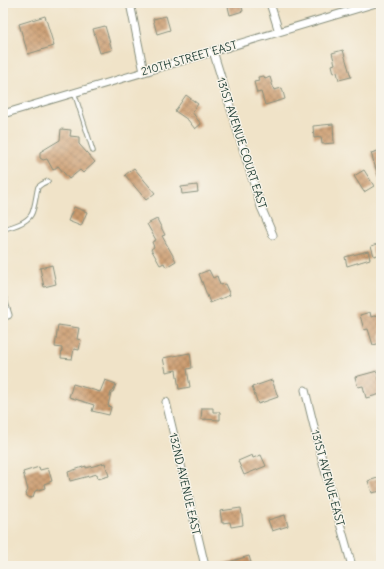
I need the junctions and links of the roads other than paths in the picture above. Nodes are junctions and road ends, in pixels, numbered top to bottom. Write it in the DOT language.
graph roads {
  1 [pos="130,3"];
  2 [pos="270,3"];
  3 [pos="376,3"];
  4 [pos="279,32"];
  5 [pos="213,51"];
  6 [pos="144,72"];
  7 [pos="74,92"];
  8 [pos="3,114"];
  9 [pos="93,151"];
  10 [pos="48,181"];
  11 [pos="3,229"];
  12 [pos="273,235"];
  13 [pos="3,298"];
  14 [pos="8,315"];
  15 [pos="306,390"];
  16 [pos="166,402"];
  17 [pos="205,566"];
  18 [pos="352,566"];
  1 -- 6 [label="street"];
  2 -- 4 [label="street"];
  3 -- 4 [label="street, 210TH STREET EAST"];
  4 -- 5 [label="street, 210TH STREET EAST"];
  5 -- 6 [label="street, 210TH STREET EAST"];
  5 -- 12 [label="street, 131ST AVENUE COURT EAST"];
  6 -- 7 [label="street, 210TH STREET EAST"];
  7 -- 8 [label="street, 210TH STREET EAST"];
  7 -- 9 [label="lane"];
  10 -- 11 [label="lane"];
  13 -- 14 [label="street"];
  15 -- 18 [label="street, 131ST AVENUE EAST"];
  16 -- 17 [label="street, 132ND AVENUE EAST"];
}
